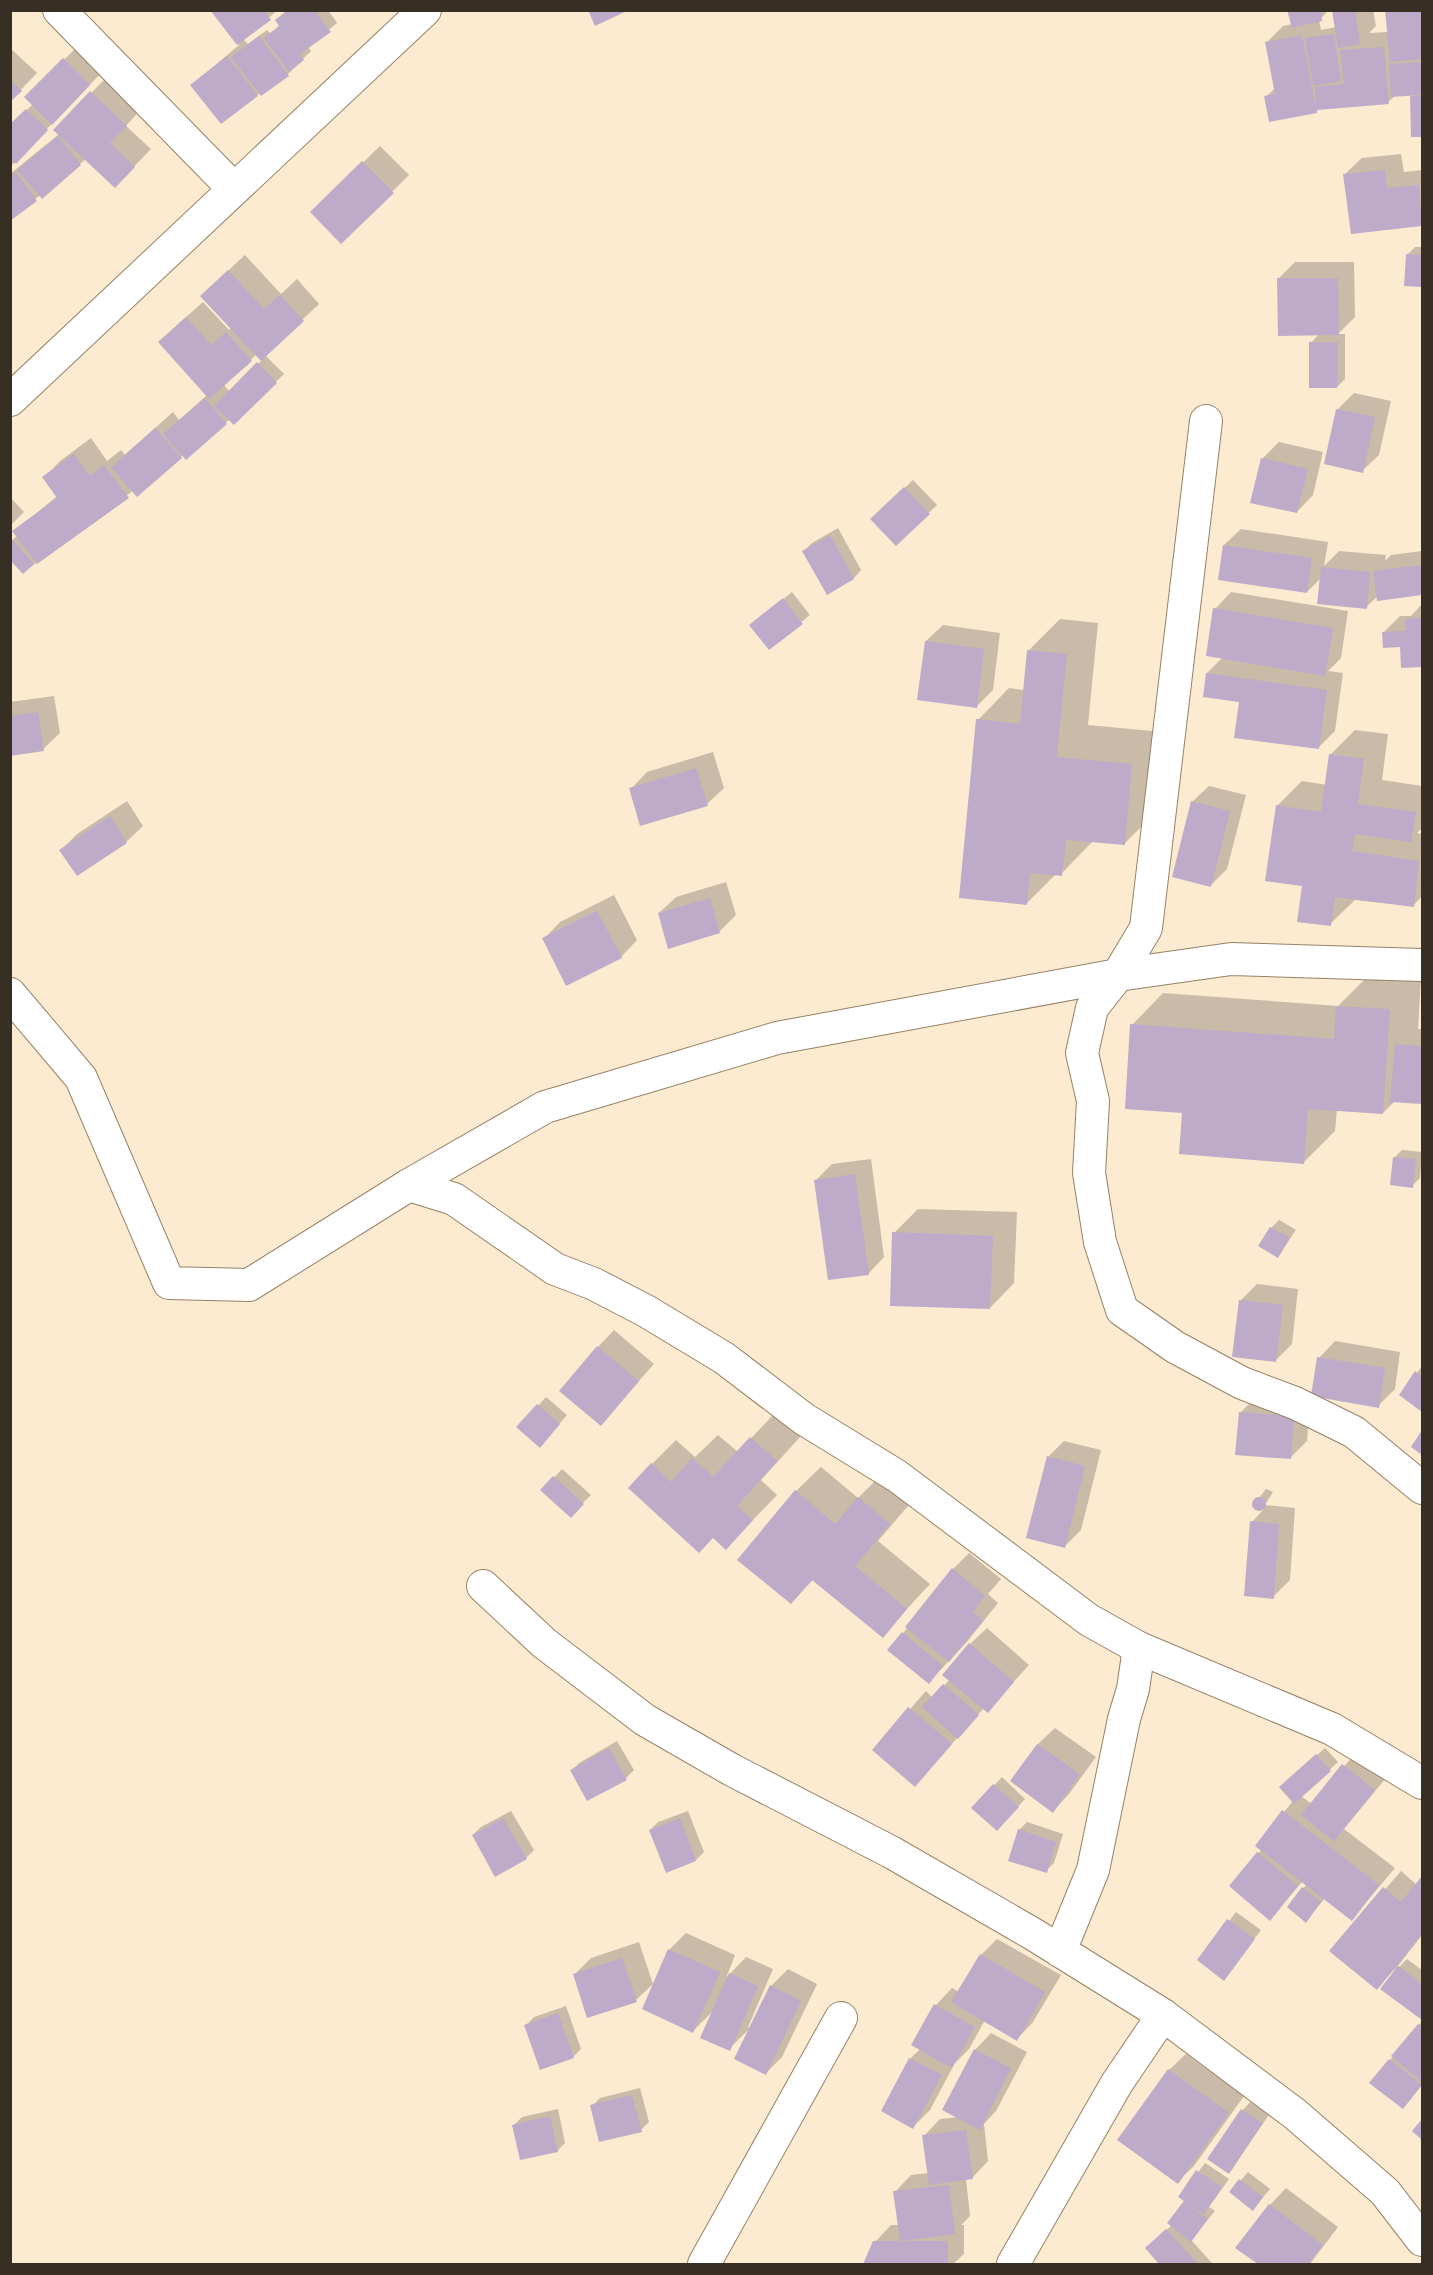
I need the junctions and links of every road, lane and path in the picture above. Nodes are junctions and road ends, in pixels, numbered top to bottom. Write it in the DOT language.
graph roads {
  1 [pos="59,10"];
  2 [pos="425,10"];
  3 [pos="234,189"];
  4 [pos="10,400"];
  5 [pos="1206,421"];
  6 [pos="1422,965"];
  7 [pos="1118,975"];
  8 [pos="10,994"];
  9 [pos="409,1185"];
  10 [pos="1422,1488"];
  11 [pos="483,1586"];
  12 [pos="1139,1648"];
  13 [pos="1422,1783"];
  14 [pos="1060,1951"];
  15 [pos="1163,2015"];
  16 [pos="840,2018"];
  17 [pos="1422,2240"];
  18 [pos="704,2265"];
  19 [pos="1013,2265"];
  1 -- 3 [label="street"];
  2 -- 3 [label="street"];
  3 -- 4 [label="street"];
  5 -- 7 [label="street"];
  6 -- 7 [label="street"];
  7 -- 9 [label="street"];
  7 -- 10 [label="street"];
  8 -- 9 [label="street"];
  9 -- 12 [label="street"];
  11 -- 14 [label="street"];
  12 -- 13 [label="street"];
  12 -- 14 [label="street"];
  14 -- 15 [label="street"];
  15 -- 17 [label="street"];
  15 -- 19 [label="street"];
  16 -- 18 [label="street"];
}
